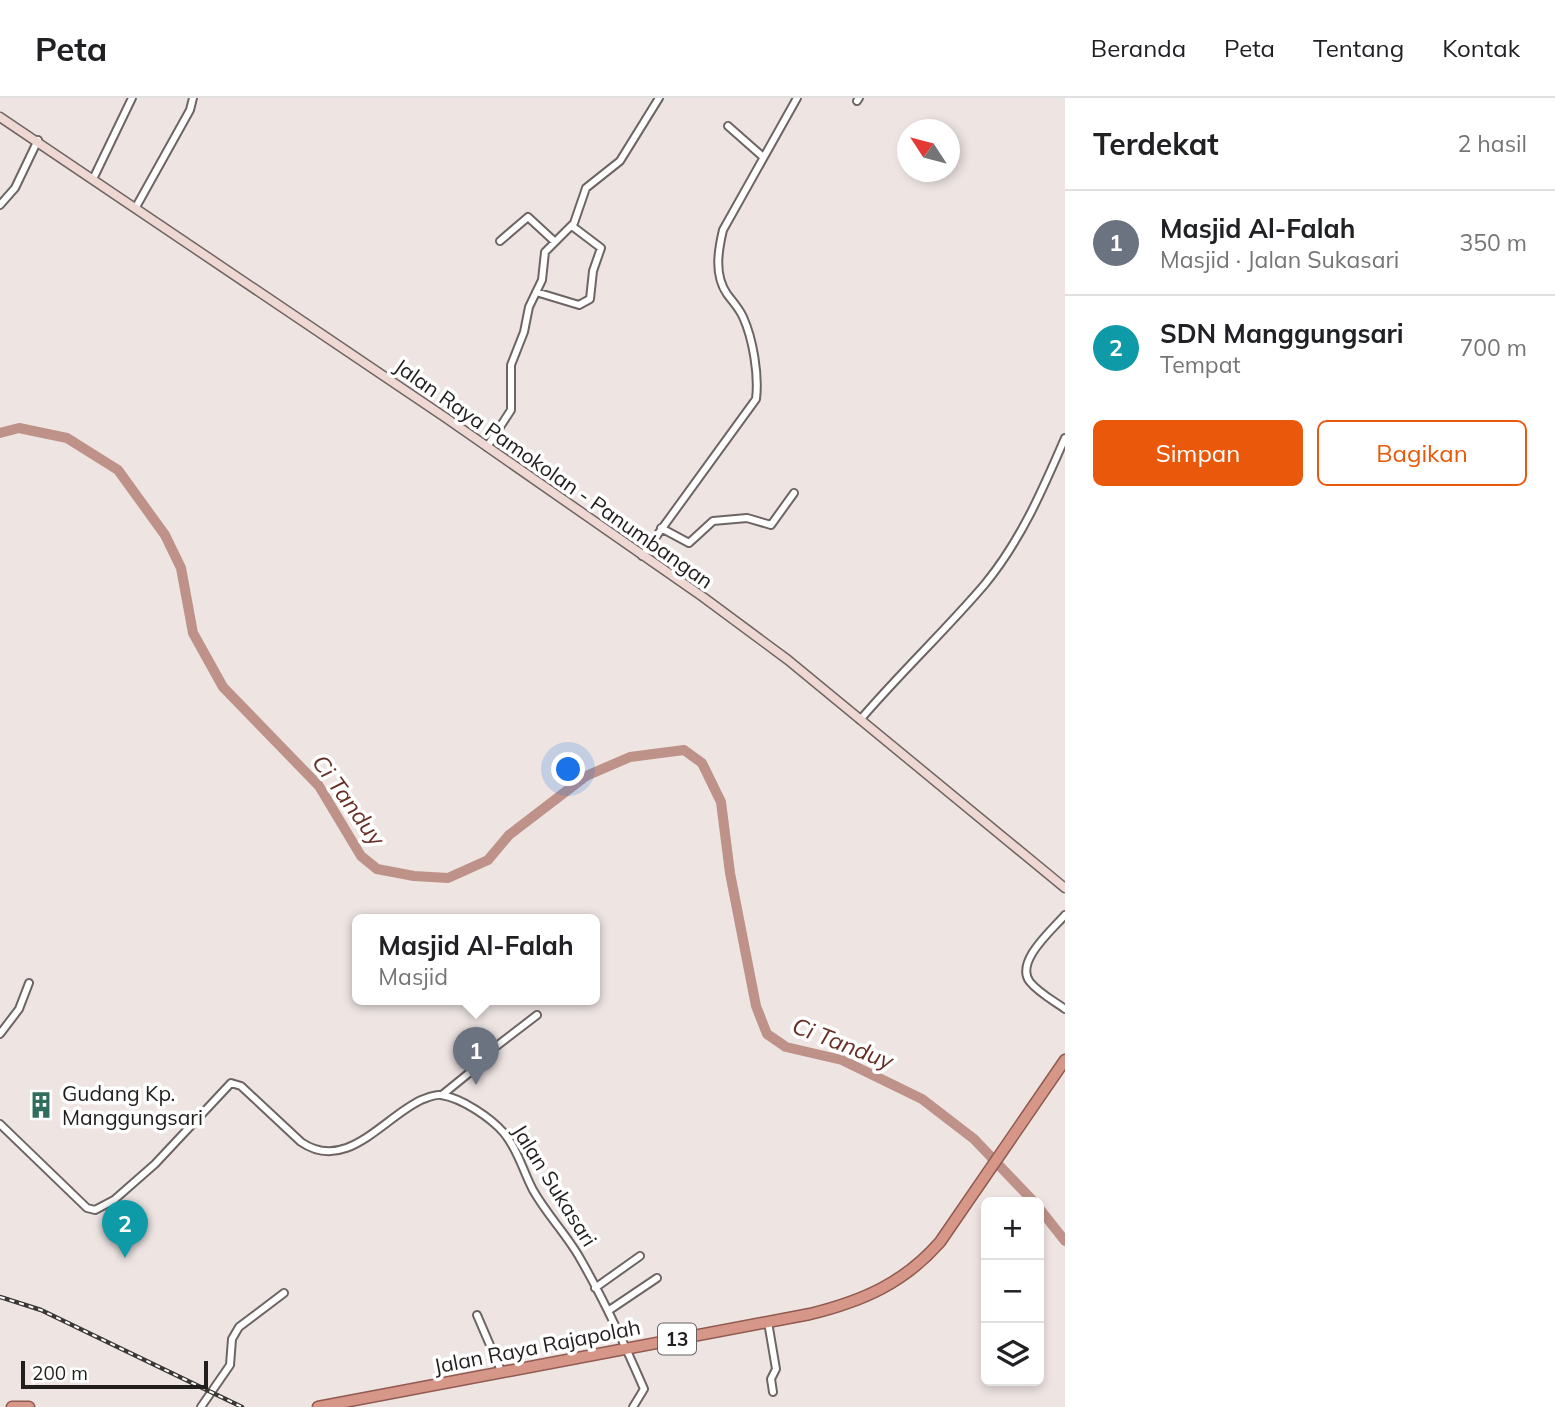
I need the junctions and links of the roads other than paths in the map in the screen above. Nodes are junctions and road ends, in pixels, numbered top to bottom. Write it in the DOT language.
graph roads {
  1 [pos="132,98"];
  2 [pos="193,98"];
  3 [pos="659,98"];
  4 [pos="797,98"];
  5 [pos="0,117"];
  6 [pos="728,127"];
  7 [pos="38,140"];
  8 [pos="762,156"];
  9 [pos="93,179"];
  10 [pos="0,205"];
  11 [pos="136,207"];
  12 [pos="572,226"];
  13 [pos="554,241"];
  14 [pos="500,242"];
  15 [pos="536,292"];
  16 [pos="1065,438"];
  17 [pos="487,447"];
  18 [pos="794,493"];
  19 [pos="661,528"];
  20 [pos="642,556"];
  21 [pos="860,719"];
  22 [pos="1065,888"];
  23 [pos="1065,915"];
  24 [pos="29,983"];
  25 [pos="1065,1009"];
  26 [pos="537,1014"];
  27 [pos="0,1034"];
  28 [pos="1065,1060"];
  29 [pos="442,1095"];
  30 [pos="0,1124"];
  31 [pos="640,1256"];
  32 [pos="657,1278"];
  33 [pos="595,1288"];
  34 [pos="284,1293"];
  35 [pos="608,1311"];
  36 [pos="477,1315"];
  37 [pos="768,1322"];
  38 [pos="628,1349"];
  39 [pos="502,1373"];
  40 [pos="773,1392"];
  41 [pos="12,1407"];
  42 [pos="29,1407"];
  43 [pos="201,1407"];
  44 [pos="318,1407"];
  45 [pos="633,1407"];
  1 -- 9 [label="street"];
  2 -- 11 [label="street"];
  3 -- 12 [label="street"];
  4 -- 8 [label="street"];
  5 -- 7 [label="main road, Jalan Raya Pamokolan - Panumbangan"];
  6 -- 8 [label="street"];
  7 -- 9 [label="main road, Jalan Raya Pamokolan - Panumbangan"];
  7 -- 10 [label="street"];
  8 -- 19 [label="street"];
  9 -- 11 [label="main road, Jalan Raya Pamokolan - Panumbangan"];
  11 -- 17 [label="main road, Jalan Raya Pamokolan - Panumbangan"];
  12 -- 13 [label="street"];
  12 -- 15 [label="street"];
  13 -- 14 [label="street"];
  13 -- 15 [label="street"];
  15 -- 17 [label="street"];
  16 -- 21 [label="street"];
  17 -- 20 [label="main road, Jalan Raya Pamokolan - Panumbangan"];
  18 -- 19 [label="street"];
  19 -- 20 [label="street"];
  20 -- 21 [label="main road, Jalan Raya Pamokolan - Panumbangan"];
  21 -- 22 [label="main road, Jalan Raya Pamokolan - Panumbangan"];
  23 -- 25 [label="street"];
  24 -- 27 [label="street"];
  26 -- 29 [label="street"];
  28 -- 37 [label="highway, Jalan Raya Rajapolah / 13"];
  29 -- 30 [label="street"];
  29 -- 33 [label="street, Jalan Sukasari"];
  31 -- 33 [label="street"];
  32 -- 35 [label="street"];
  33 -- 35 [label="street, Jalan Sukasari"];
  34 -- 43 [label="street"];
  35 -- 38 [label="street, Jalan Sukasari"];
  36 -- 39 [label="street"];
  37 -- 38 [label="highway, Jalan Raya Rajapolah / 13"];
  37 -- 40 [label="street"];
  38 -- 39 [label="highway, Jalan Raya Rajapolah / 13"];
  38 -- 45 [label="street, Jalan Sukasari"];
  39 -- 44 [label="highway, Jalan Raya Rajapolah / 13"];
  41 -- 42 [label="highway"];
}
